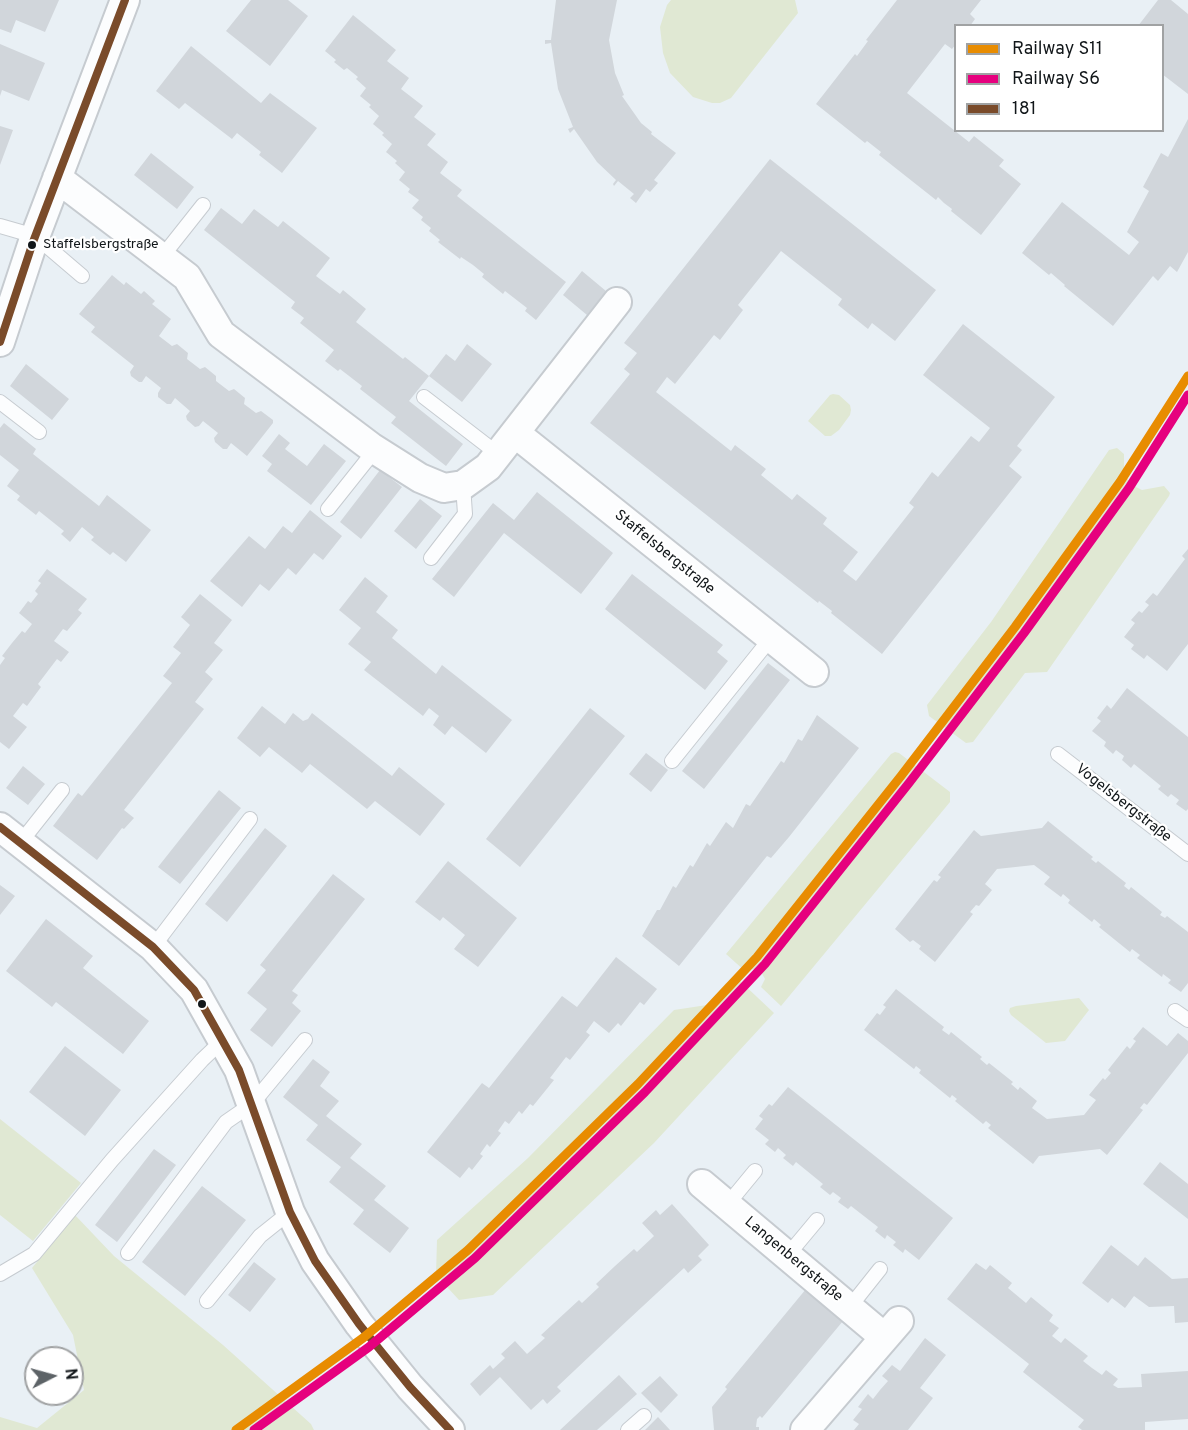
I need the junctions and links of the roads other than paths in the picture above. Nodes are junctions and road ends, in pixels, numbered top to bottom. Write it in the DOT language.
graph roads {
  1 [pos="125,0"];
  2 [pos="57,178"];
  3 [pos="203,205"];
  4 [pos="0,226"];
  5 [pos="34,239"];
  6 [pos="161,258"];
  7 [pos="82,276"];
  8 [pos="617,302"];
  9 [pos="0,342"];
  10 [pos="424,397"];
  11 [pos="0,402"];
  12 [pos="39,432"];
  13 [pos="506,443"];
  14 [pos="375,450"];
  15 [pos="463,485"];
  16 [pos="328,509"];
  17 [pos="431,558"];
  18 [pos="771,638"];
  19 [pos="814,672"];
  20 [pos="1058,754"];
  21 [pos="672,761"];
  22 [pos="62,790"];
  23 [pos="250,819"];
  24 [pos="10,835"];
  25 [pos="1188,854"];
  26 [pos="153,947"];
  27 [pos="1175,1011"];
  28 [pos="1188,1020"];
  29 [pos="223,1040"];
  30 [pos="305,1040"];
  31 [pos="252,1104"];
  32 [pos="755,1171"];
  33 [pos="702,1184"];
  34 [pos="727,1205"];
  35 [pos="290,1212"];
  36 [pos="817,1220"];
  37 [pos="128,1253"];
  38 [pos="788,1256"];
  39 [pos="880,1269"];
  40 [pos="0,1274"];
  41 [pos="207,1301"];
  42 [pos="849,1308"];
  43 [pos="644,1416"];
  44 [pos="450,1430"];
  45 [pos="628,1430"];
  46 [pos="805,1430"];
  1 -- 2 [label="street"];
  2 -- 5 [label="street"];
  2 -- 6 [label="street"];
  3 -- 6 [label="lane"];
  4 -- 5 [label="lane"];
  5 -- 7 [label="lane"];
  5 -- 9 [label="street"];
  6 -- 14 [label="street"];
  8 -- 13 [label="street"];
  10 -- 13 [label="lane"];
  11 -- 12 [label="lane"];
  13 -- 15 [label="street"];
  13 -- 18 [label="street, Staffelsbergstraße"];
  14 -- 15 [label="street"];
  14 -- 16 [label="lane"];
  15 -- 17 [label="lane"];
  18 -- 19 [label="street, Staffelsbergstraße"];
  18 -- 21 [label="lane"];
  20 -- 25 [label="lane, Vogelsbergstraße"];
  22 -- 24 [label="lane"];
  23 -- 26 [label="lane"];
  24 -- 26 [label="street"];
  26 -- 29 [label="street"];
  27 -- 28 [label="lane"];
  29 -- 31 [label="street"];
  29 -- 40 [label="lane"];
  30 -- 31 [label="lane"];
  31 -- 35 [label="street"];
  31 -- 37 [label="lane"];
  32 -- 34 [label="lane"];
  33 -- 34 [label="street, Langenbergstraße"];
  34 -- 38 [label="street, Langenbergstraße"];
  35 -- 41 [label="lane"];
  35 -- 44 [label="street"];
  36 -- 38 [label="lane"];
  38 -- 42 [label="street, Langenbergstraße"];
  39 -- 42 [label="lane"];
  42 -- 46 [label="street, Langenbergstraße"];
  43 -- 45 [label="lane"];
}
